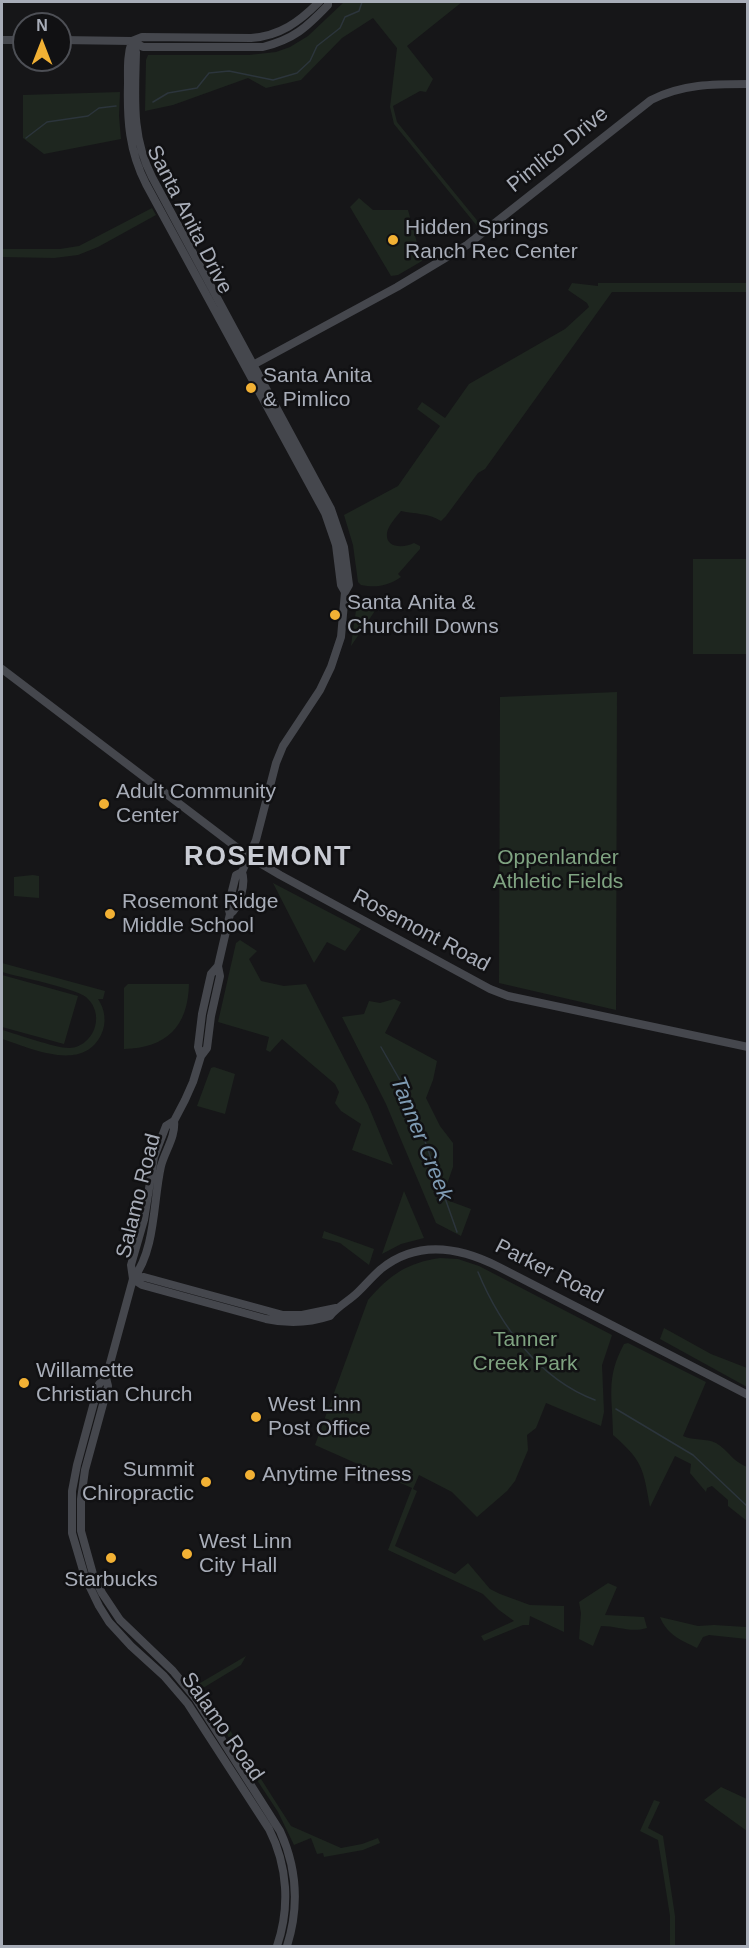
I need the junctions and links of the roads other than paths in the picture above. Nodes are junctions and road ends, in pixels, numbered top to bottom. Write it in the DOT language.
graph roads {
  1 [pos="319,2"];
  2 [pos="328,2"];
  3 [pos="72,40"];
  4 [pos="132,41"];
  5 [pos="747,84"];
  6 [pos="251,367"];
  7 [pos="2,669"];
  8 [pos="249,856"];
  9 [pos="747,1047"];
  10 [pos="133,1279"];
  11 [pos="106,1378"];
  12 [pos="747,1395"];
  13 [pos="277,1947"];
  14 [pos="287,1947"];
  1 -- 4 [label="main road"];
  2 -- 4 [label="main road"];
  3 -- 4 [label="main road"];
  4 -- 6 [label="main road, Santa Anita Drive"];
  5 -- 6 [label="main road, Pimlico Drive"];
  6 -- 8 [label="main road, Santa Anita Drive"];
  7 -- 8 [label="main road, Rosemont Road"];
  8 -- 9 [label="main road, Rosemont Road"];
  8 -- 10 [label="main road, Salamo Road"];
  10 -- 11 [label="main road, Salamo Road"];
  10 -- 12 [label="main road, Parker Road"];
  11 -- 13 [label="main road, Salamo Road"];
  11 -- 14 [label="main road, Salamo Road"];
}
